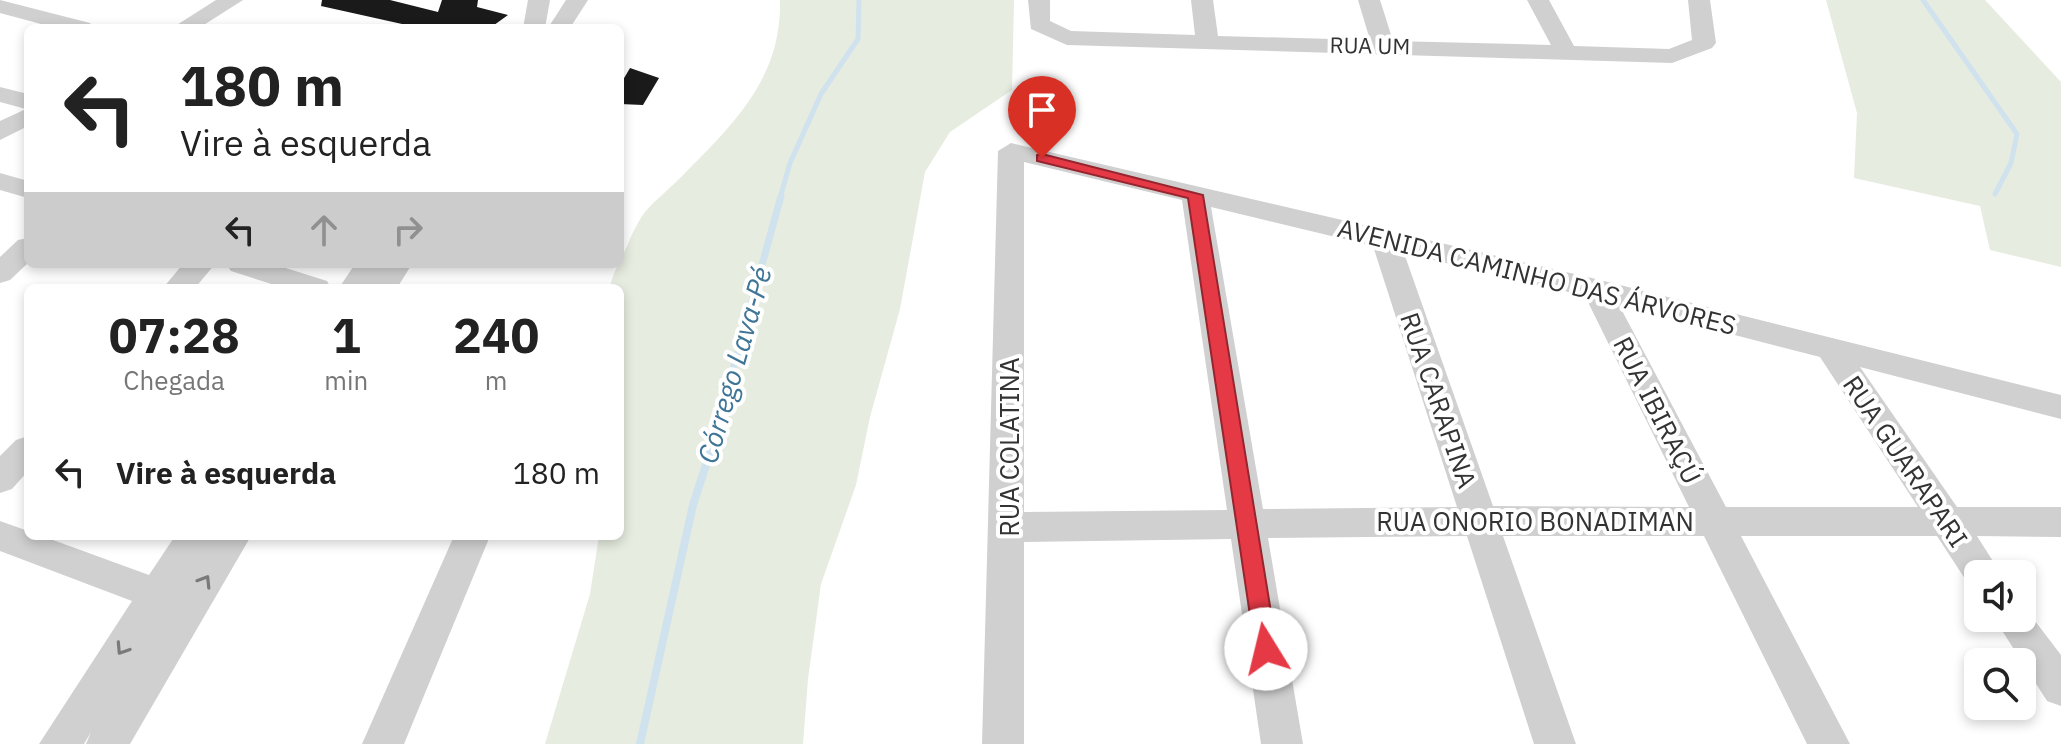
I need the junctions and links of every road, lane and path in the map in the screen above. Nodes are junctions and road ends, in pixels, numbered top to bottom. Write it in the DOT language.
graph roads {
  1 [pos="232,0"];
  2 [pos="539,0"];
  3 [pos="577,0"];
  4 [pos="1039,0"];
  5 [pos="1202,0"];
  6 [pos="1369,0"];
  7 [pos="1538,0"];
  8 [pos="1699,0"];
  9 [pos="0,6"];
  10 [pos="67,24"];
  11 [pos="190,24"];
  12 [pos="535,24"];
  13 [pos="562,24"];
  14 [pos="1207,39"];
  15 [pos="1383,45"];
  16 [pos="1566,52"];
  17 [pos="0,94"];
  18 [pos="24,101"];
  19 [pos="24,118"];
  20 [pos="0,132"];
  21 [pos="1011,151"];
  22 [pos="0,181"];
  23 [pos="24,189"];
  24 [pos="1195,195"];
  25 [pos="1385,239"];
  26 [pos="24,251"];
  27 [pos="196,268"];
  28 [pos="254,268"];
  29 [pos="0,273"];
  30 [pos="182,284"];
  31 [pos="304,284"];
  32 [pos="1596,289"];
  33 [pos="1831,349"];
  34 [pos="2061,407"];
  35 [pos="24,453"];
  36 [pos="0,479"];
  37 [pos="1480,521"];
  38 [pos="1714,521"];
  39 [pos="2061,522"];
  40 [pos="1245,523"];
  41 [pos="1947,523"];
  42 [pos="1009,527"];
  43 [pos="0,536"];
  44 [pos="192,540"];
  45 [pos="231,540"];
  46 [pos="470,540"];
  47 [pos="1972,560"];
  48 [pos="158,594"];
  49 [pos="2023,632"];
  50 [pos="2061,688"];
  51 [pos="60,744"];
  52 [pos="107,744"];
  53 [pos="383,744"];
  54 [pos="1003,744"];
  55 [pos="1282,744"];
  56 [pos="1555,744"];
  57 [pos="1829,744"];
  1 -- 11 [label="street"];
  2 -- 12 [label="street"];
  3 -- 13 [label="street"];
  4 -- 14 [label="street, RUA UM"];
  5 -- 14 [label="street"];
  6 -- 15 [label="street"];
  7 -- 16 [label="street"];
  8 -- 16 [label="street, RUA UM"];
  9 -- 10 [label="street"];
  14 -- 15 [label="street, RUA UM"];
  15 -- 16 [label="street, RUA UM"];
  17 -- 18 [label="street"];
  19 -- 20 [label="street"];
  21 -- 24 [label="street, AVENIDA CAMINHO DAS ÁRVORES"];
  21 -- 42 [label="street, RUA COLATINA"];
  22 -- 23 [label="street"];
  24 -- 25 [label="street, AVENIDA CAMINHO DAS ÁRVORES"];
  24 -- 40 [label="street"];
  25 -- 32 [label="street, AVENIDA CAMINHO DAS ÁRVORES"];
  25 -- 37 [label="street, RUA CARAPINA"];
  26 -- 29 [label="street"];
  27 -- 30 [label="street"];
  28 -- 31 [label="street"];
  32 -- 33 [label="street, AVENIDA CAMINHO DAS ÁRVORES"];
  32 -- 38 [label="street, RUA IBIRAÇÚ"];
  33 -- 34 [label="street, AVENIDA CAMINHO DAS ÁRVORES"];
  33 -- 41 [label="street, RUA GUARAPARI"];
  35 -- 36 [label="street"];
  37 -- 38 [label="street, RUA ONORIO BONADIMAN"];
  37 -- 40 [label="street, RUA ONORIO BONADIMAN"];
  37 -- 56 [label="street, RUA CARAPINA"];
  38 -- 41 [label="street, RUA ONORIO BONADIMAN"];
  38 -- 57 [label="street, RUA IBIRAÇÚ"];
  39 -- 41 [label="street, RUA ONORIO BONADIMAN"];
  40 -- 42 [label="street, RUA ONORIO BONADIMAN"];
  40 -- 55 [label="street"];
  41 -- 47 [label="street, RUA GUARAPARI"];
  42 -- 54 [label="street, RUA COLATINA"];
  43 -- 48 [label="street"];
  44 -- 48 [label="street"];
  52 -- 45 [label="street, one-way"];
  46 -- 53 [label="street"];
  48 -- 51 [label="street, one-way"];
  49 -- 50 [label="street"];
}
